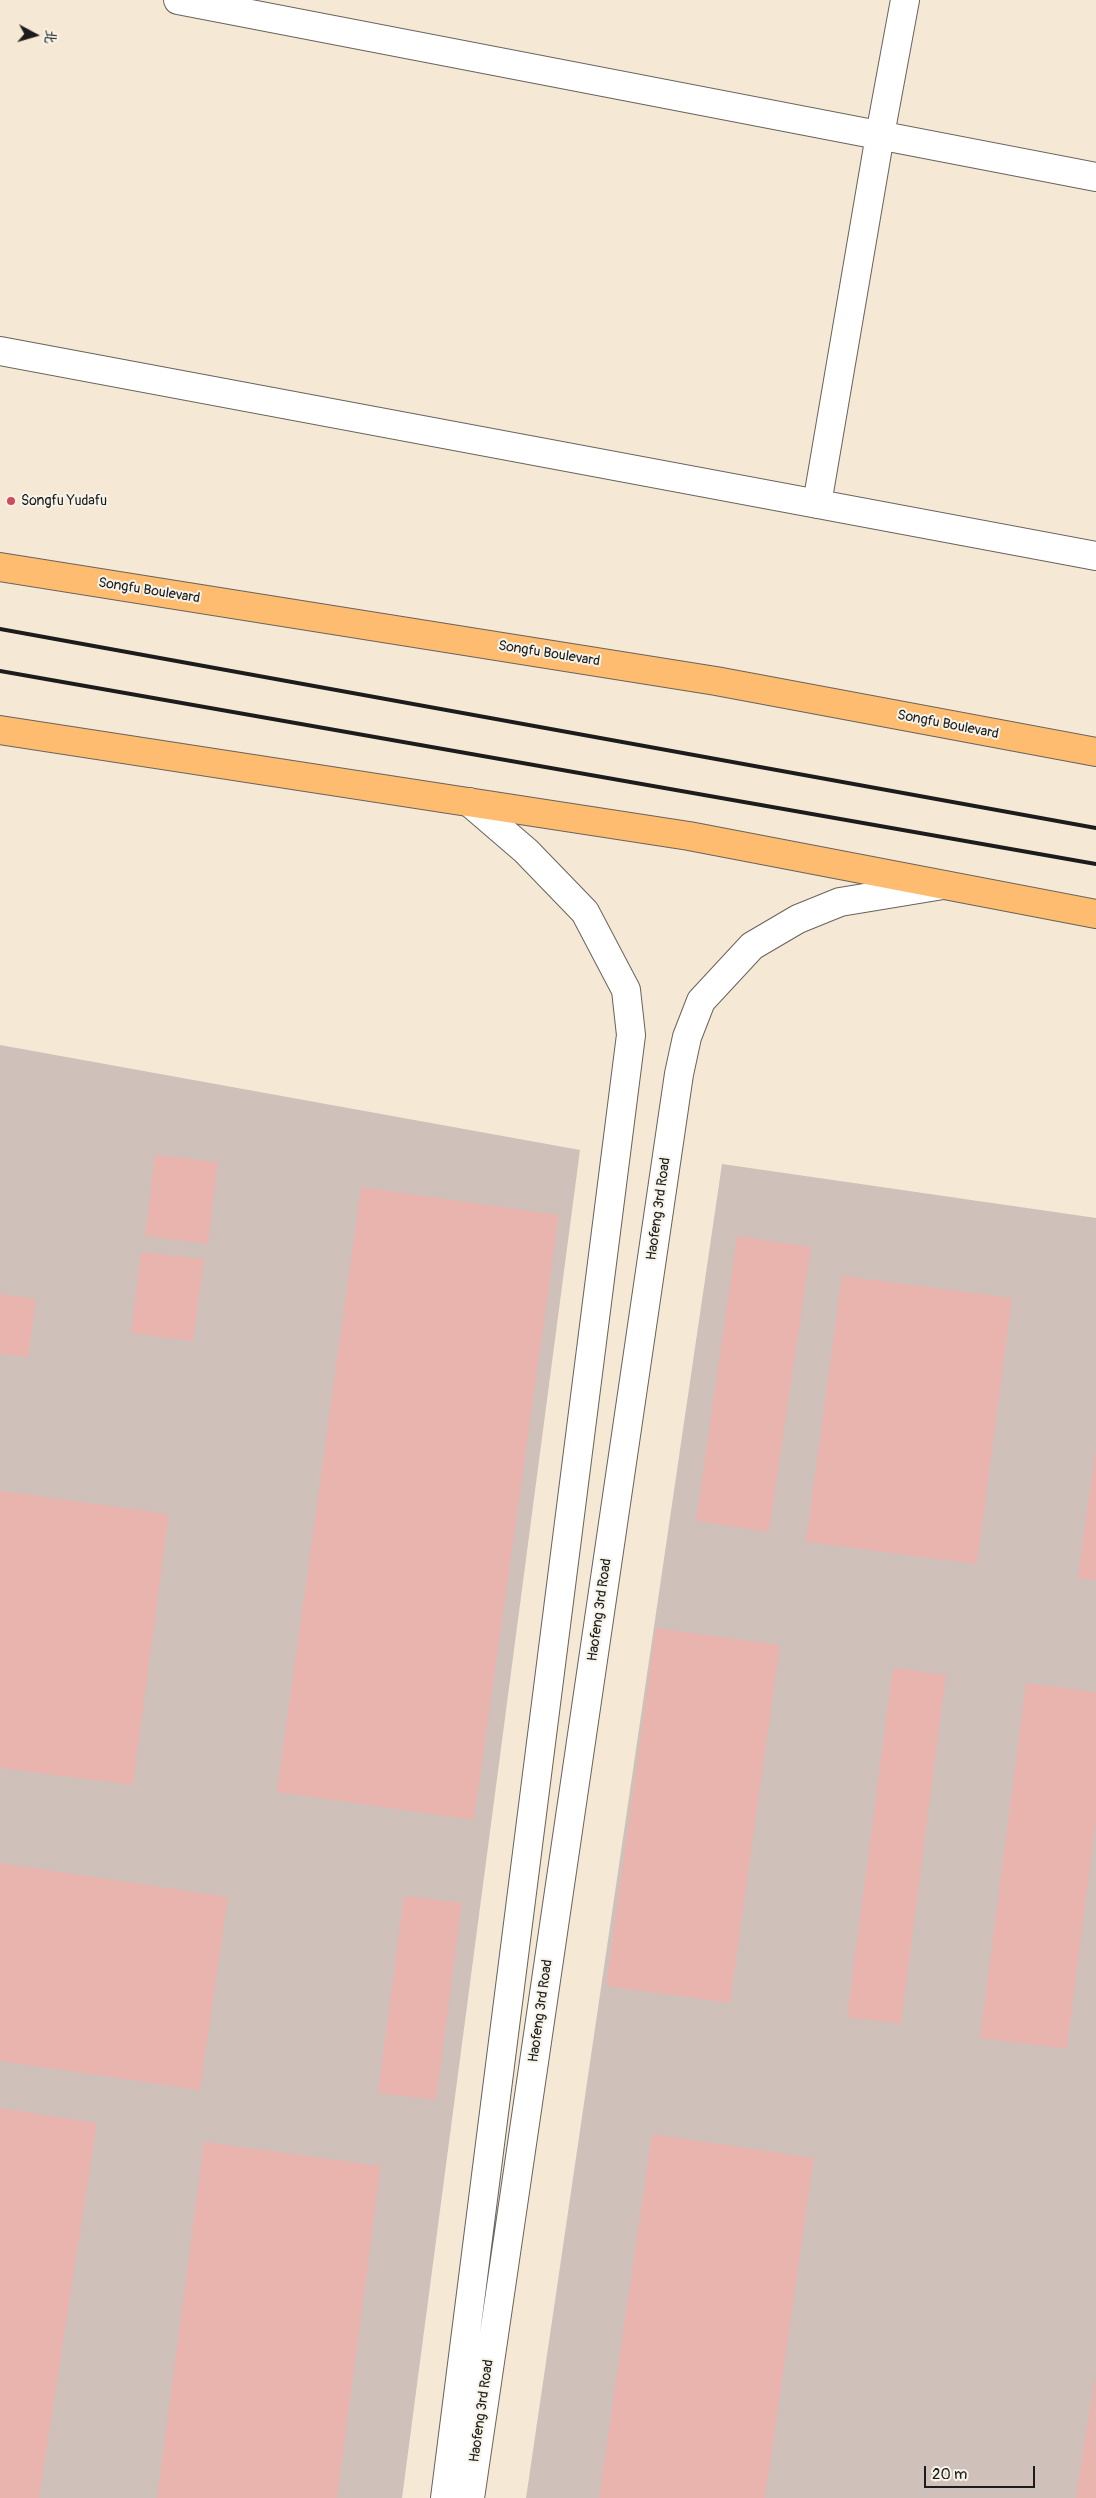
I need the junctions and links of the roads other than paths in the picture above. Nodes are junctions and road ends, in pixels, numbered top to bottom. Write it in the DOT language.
graph roads {
  1 [pos="178,0"];
  2 [pos="905,0"];
  3 [pos="880,135"];
  4 [pos="1096,177"];
  5 [pos="0,351"];
  6 [pos="817,504"];
  7 [pos="1096,556"];
  8 [pos="0,567"];
  9 [pos="0,730"];
  10 [pos="1096,752"];
  11 [pos="469,802"];
  12 [pos="944,885"];
  13 [pos="1096,914"];
  14 [pos="445,2498"];
  15 [pos="470,2498"];
  1 -- 3 [label="street"];
  2 -- 3 [label="street"];
  3 -- 4 [label="street"];
  3 -- 6 [label="street"];
  5 -- 6 [label="street"];
  6 -- 7 [label="street"];
  8 -- 10 [label="main road, Songfu Boulevard"];
  9 -- 11 [label="main road"];
  11 -- 12 [label="main road"];
  11 -- 14 [label="street, Haofeng 3rd Road"];
  12 -- 13 [label="main road"];
  12 -- 15 [label="street, Haofeng 3rd Road"];
}
